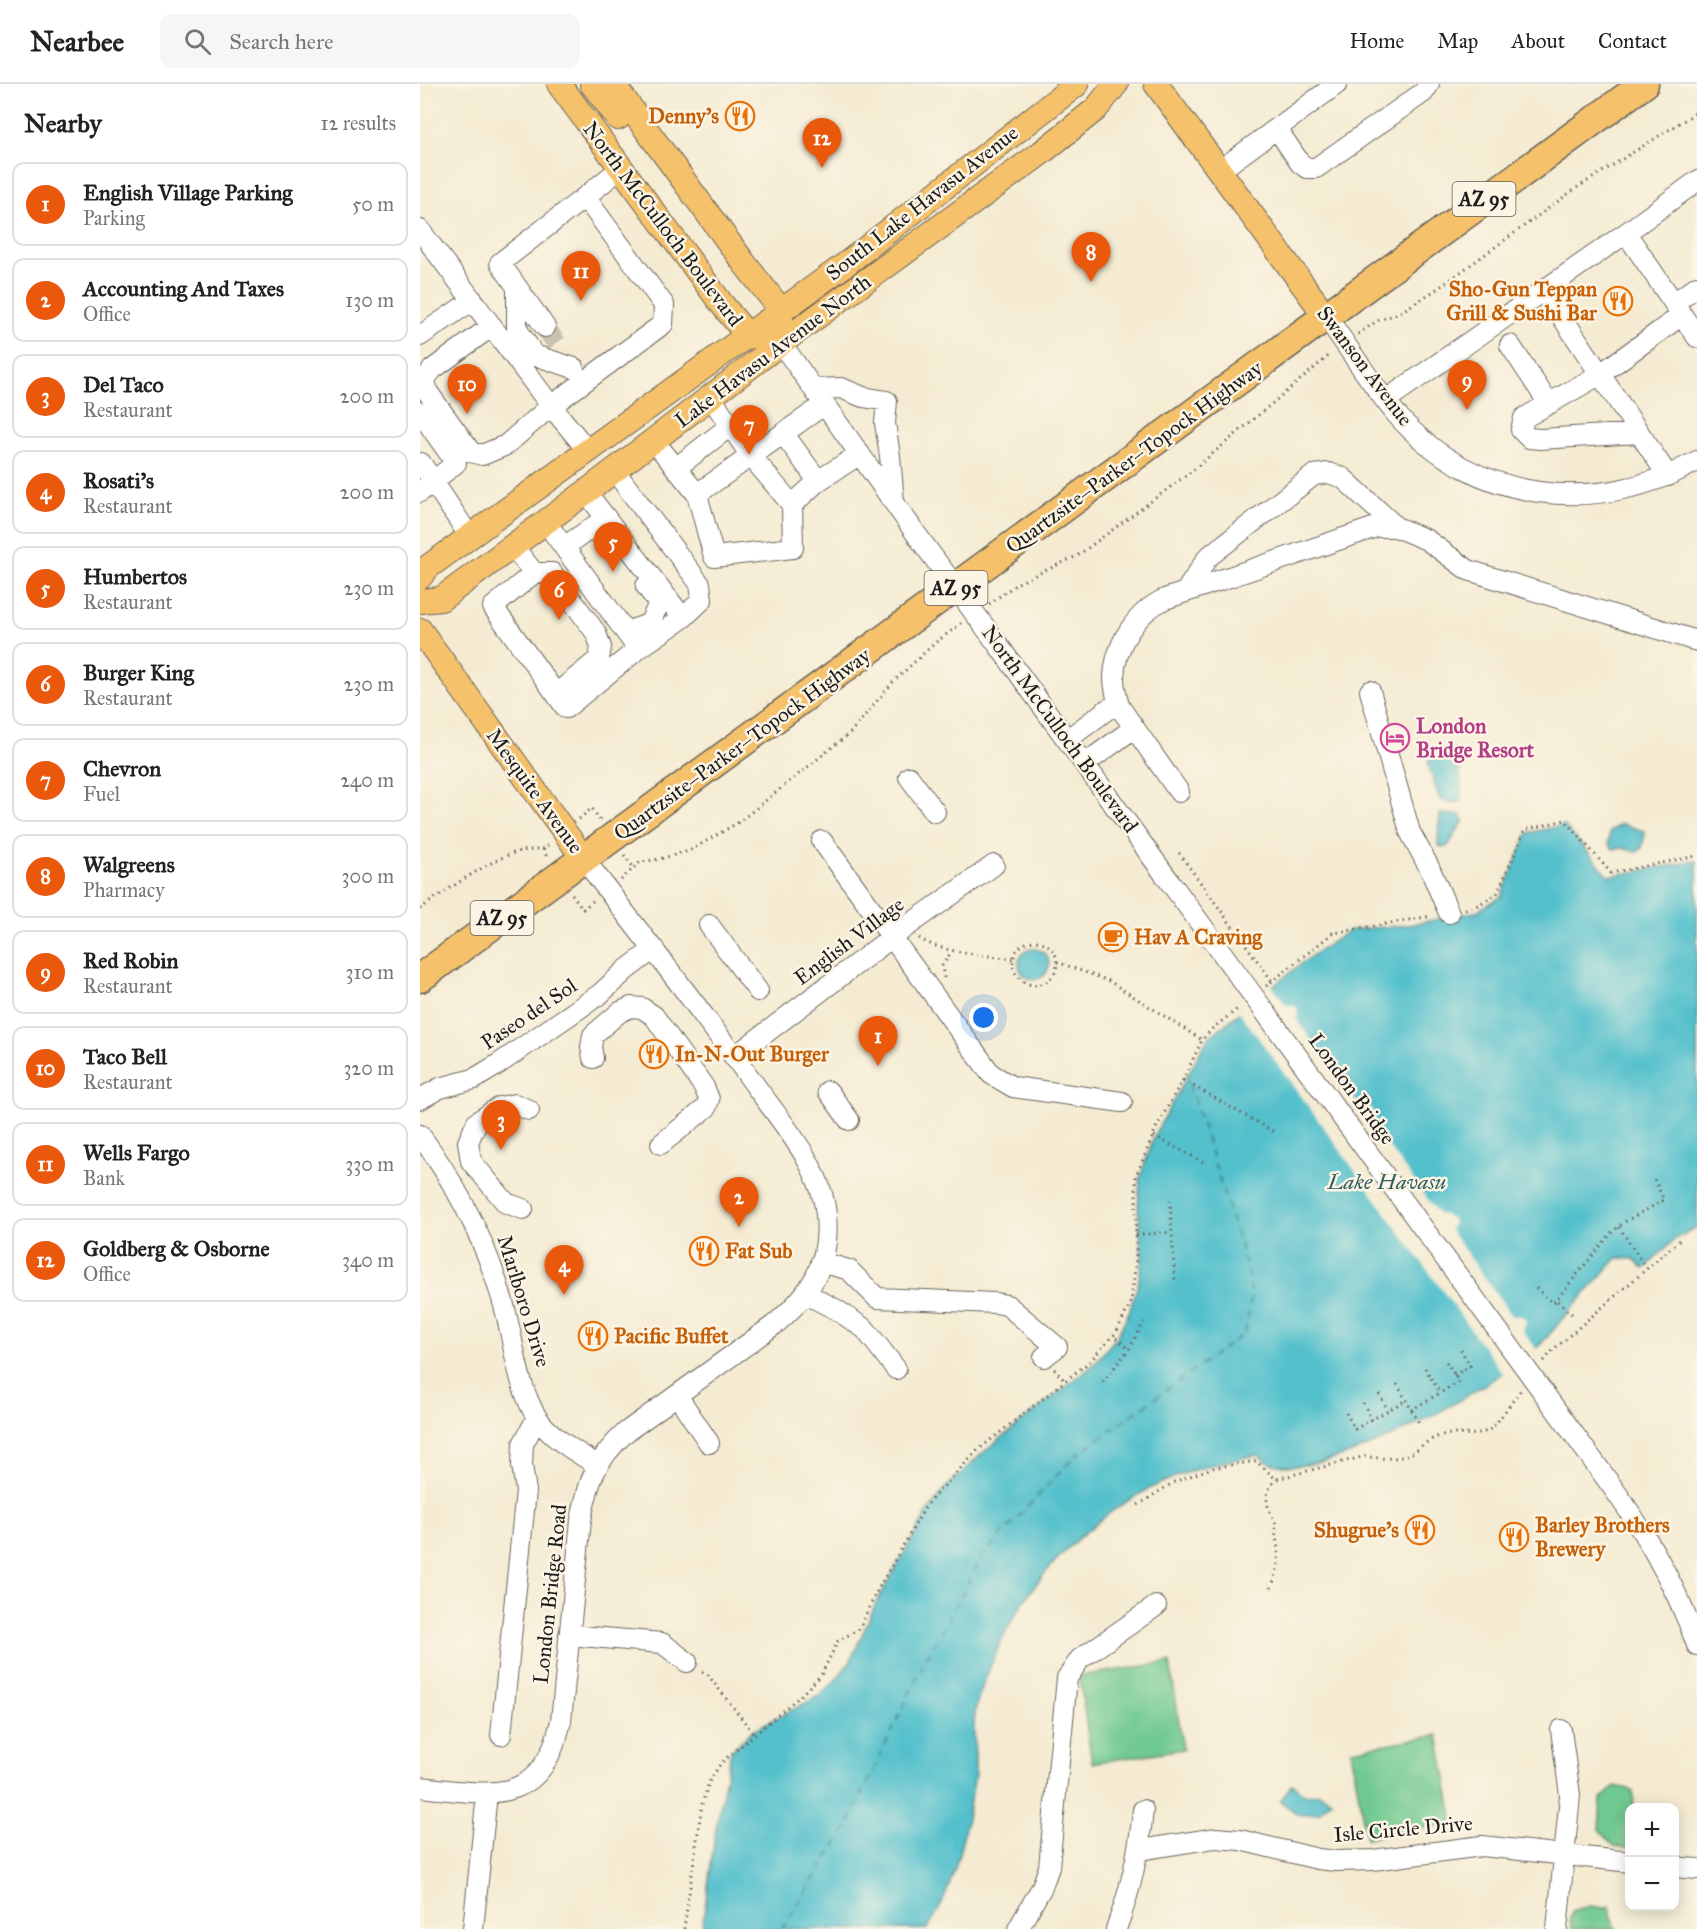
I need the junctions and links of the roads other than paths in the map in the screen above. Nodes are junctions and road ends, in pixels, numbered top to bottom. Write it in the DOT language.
graph roads {
  1 [pos="559,84"];
  2 [pos="592,84"];
  3 [pos="613,84"];
  4 [pos="1077,84"];
  5 [pos="1116,84"];
  6 [pos="1156,84"];
  7 [pos="1337,84"];
  8 [pos="1429,84"];
  9 [pos="1644,84"];
  10 [pos="1276,129"];
  11 [pos="651,136"];
  12 [pos="621,168"];
  13 [pos="1219,171"];
  14 [pos="1697,181"];
  15 [pos="585,197"];
  16 [pos="420,230"];
  17 [pos="1626,233"];
  18 [pos="1697,286"];
  19 [pos="517,287"];
  20 [pos="1544,290"];
  21 [pos="472,300"];
  22 [pos="1678,309"];
  23 [pos="773,315"];
  24 [pos="1325,315"];
  25 [pos="492,326"];
  26 [pos="545,327"];
  27 [pos="747,335"];
  28 [pos="420,336"];
  29 [pos="1697,337"];
  30 [pos="781,343"];
  31 [pos="1510,345"];
  32 [pos="559,347"];
  33 [pos="579,375"];
  34 [pos="1599,375"];
  35 [pos="710,396"];
  36 [pos="819,397"];
  37 [pos="1386,400"];
  38 [pos="1549,404"];
  39 [pos="551,406"];
  40 [pos="420,412"];
  41 [pos="730,426"];
  42 [pos="1639,433"];
  43 [pos="783,434"];
  44 [pos="654,441"];
  45 [pos="589,452"];
  46 [pos="860,454"];
  47 [pos="751,456"];
  48 [pos="1697,461"];
  49 [pos="421,463"];
  50 [pos="676,468"];
  51 [pos="614,470"];
  52 [pos="1668,476"];
  53 [pos="818,482"];
  54 [pos="427,486"];
  55 [pos="586,492"];
  56 [pos="697,494"];
  57 [pos="894,502"];
  58 [pos="792,505"];
  59 [pos="602,520"];
  60 [pos="545,521"];
  61 [pos="1396,527"];
  62 [pos="470,537"];
  63 [pos="513,546"];
  64 [pos="564,547"];
  65 [pos="534,573"];
  66 [pos="420,577"];
  67 [pos="1186,591"];
  68 [pos="420,601"];
  69 [pos="683,618"];
  70 [pos="420,630"];
  71 [pos="626,632"];
  72 [pos="1697,641"];
  73 [pos="638,649"];
  74 [pos="1370,691"];
  75 [pos="556,694"];
  76 [pos="1119,706"];
  77 [pos="1134,728"];
  78 [pos="1068,739"];
  79 [pos="1086,763"];
  80 [pos="909,777"];
  81 [pos="1179,792"];
  82 [pos="935,812"];
  83 [pos="822,841"];
  84 [pos="584,859"];
  85 [pos="994,865"];
  86 [pos="1170,882"];
  87 [pos="1449,913"];
  88 [pos="709,925"];
  89 [pos="900,931"];
  90 [pos="654,949"];
  91 [pos="420,978"];
  92 [pos="758,991"];
  93 [pos="734,1057"];
  94 [pos="593,1058"];
  95 [pos="828,1091"];
  96 [pos="420,1099"];
  97 [pos="1122,1102"];
  98 [pos="529,1110"];
  99 [pos="849,1120"];
  100 [pos="420,1135"];
  101 [pos="661,1143"];
  102 [pos="523,1209"];
  103 [pos="821,1262"];
  104 [pos="806,1294"];
  105 [pos="1044,1357"];
  106 [pos="896,1369"];
  107 [pos="677,1395"];
  108 [pos="537,1418"];
  109 [pos="709,1443"];
  110 [pos="597,1465"];
  111 [pos="1156,1606"];
  112 [pos="1691,1607"];
  113 [pos="569,1635"];
  114 [pos="1697,1644"];
  115 [pos="687,1662"];
  116 [pos="1561,1730"];
  117 [pos="501,1735"];
  118 [pos="420,1787"];
  119 [pos="487,1794"];
  120 [pos="1143,1810"];
  121 [pos="1140,1850"];
  122 [pos="1564,1856"];
  123 [pos="1625,1862"];
  124 [pos="1679,1867"];
  125 [pos="1697,1869"];
  126 [pos="473,1929"];
  127 [pos="1018,1929"];
  128 [pos="1116,1929"];
  129 [pos="1557,1929"];
  1 -- 12 [label="main road, North McCulloch Boulevard"];
  2 -- 11 [label="main road"];
  3 -- 11 [label="main road, North McCulloch Boulevard"];
  4 -- 23 [label="main road, South Lake Havasu Avenue"];
  5 -- 30 [label="main road, Lake Havasu Avenue North"];
  6 -- 13 [label="main road, Swanson Avenue"];
  7 -- 10 [label="street"];
  8 -- 10 [label="street"];
  9 -- 24 [label="highway, Quartzsite–Parker–Topock Highway / AZ 95"];
  10 -- 13 [label="street"];
  11 -- 23 [label="main road, North McCulloch Boulevard"];
  12 -- 15 [label="street"];
  12 -- 27 [label="main road, North McCulloch Boulevard"];
  13 -- 24 [label="main road, Swanson Avenue"];
  14 -- 17 [label="street"];
  15 -- 19 [label="street"];
  15 -- 33 [label="street"];
  16 -- 21 [label="street"];
  17 -- 20 [label="street"];
  17 -- 22 [label="street"];
  18 -- 22 [label="street"];
  19 -- 26 [label="street"];
  19 -- 33 [label="street"];
  20 -- 34 [label="street"];
  20 -- 37 [label="street"];
  21 -- 25 [label="street"];
  21 -- 28 [label="street"];
  22 -- 29 [label="street"];
  22 -- 34 [label="street"];
  23 -- 27 [label="main road, Lake Havasu Avenue North"];
  23 -- 30 [label="main road"];
  24 -- 37 [label="street, Swanson Avenue"];
  24 -- 84 [label="highway, Quartzsite–Parker–Topock Highway / AZ 95"];
  25 -- 39 [label="street"];
  25 -- 39 [label="street"];
  27 -- 30 [label="main road, North McCulloch Boulevard"];
  27 -- 45 [label="main road, Lake Havasu Avenue North"];
  30 -- 35 [label="main road, Lake Havasu Avenue North"];
  30 -- 36 [label="street, North McCulloch Boulevard"];
  31 -- 38 [label="street"];
  32 -- 33 [label="street"];
  33 -- 39 [label="street"];
  34 -- 38 [label="street"];
  34 -- 42 [label="street"];
  35 -- 41 [label="street"];
  35 -- 44 [label="main road, Lake Havasu Avenue North"];
  36 -- 43 [label="street"];
  36 -- 46 [label="street, North McCulloch Boulevard"];
  36 -- 57 [label="street"];
  37 -- 52 [label="street, Swanson Avenue"];
  38 -- 42 [label="street"];
  39 -- 45 [label="street"];
  40 -- 54 [label="street"];
  41 -- 47 [label="street"];
  41 -- 50 [label="street"];
  42 -- 52 [label="street"];
  43 -- 47 [label="street"];
  43 -- 53 [label="street"];
  44 -- 50 [label="street"];
  44 -- 51 [label="main road, Lake Havasu Avenue North"];
  45 -- 62 [label="main road, Lake Havasu Avenue North"];
  46 -- 53 [label="street"];
  46 -- 57 [label="street, North McCulloch Boulevard"];
  47 -- 56 [label="street"];
  47 -- 58 [label="street"];
  48 -- 52 [label="street, Swanson Avenue"];
  49 -- 54 [label="street"];
  50 -- 56 [label="street"];
  51 -- 55 [label="main road, Lake Havasu Avenue North"];
  51 -- 69 [label="street"];
  53 -- 58 [label="street"];
  54 -- 62 [label="street"];
  55 -- 59 [label="street"];
  55 -- 60 [label="main road, Lake Havasu Avenue North"];
  56 -- 58 [label="street"];
  57 -- 78 [label="street, North McCulloch Boulevard, bridge"];
  59 -- 64 [label="street"];
  59 -- 69 [label="street"];
  59 -- 71 [label="street"];
  60 -- 63 [label="main road, Lake Havasu Avenue North"];
  60 -- 64 [label="street"];
  61 -- 67 [label="street"];
  61 -- 67 [label="street"];
  61 -- 72 [label="street"];
  62 -- 66 [label="main road, Lake Havasu Avenue North"];
  63 -- 65 [label="street"];
  63 -- 68 [label="main road, Lake Havasu Avenue North"];
  64 -- 71 [label="street"];
  65 -- 75 [label="street"];
  65 -- 75 [label="street"];
  67 -- 76 [label="street"];
  69 -- 73 [label="street"];
  70 -- 84 [label="main road, Mesquite Avenue"];
  71 -- 73 [label="street"];
  73 -- 75 [label="street"];
  74 -- 87 [label="street"];
  76 -- 77 [label="street"];
  76 -- 78 [label="street"];
  77 -- 79 [label="street"];
  77 -- 81 [label="street"];
  78 -- 79 [label="street, North McCulloch Boulevard"];
  79 -- 86 [label="street, North McCulloch Boulevard"];
  80 -- 82 [label="street"];
  83 -- 89 [label="street"];
  84 -- 90 [label="street, Mesquite Avenue"];
  84 -- 91 [label="highway, Quartzsite–Parker–Topock Highway / AZ 95"];
  85 -- 89 [label="street, English Village"];
  86 -- 112 [label="street, London Bridge, bridge"];
  88 -- 92 [label="street"];
  89 -- 93 [label="street, English Village"];
  89 -- 97 [label="street"];
  90 -- 93 [label="street, London Bridge Road"];
  90 -- 96 [label="street, Paseo del Sol"];
  93 -- 103 [label="street, London Bridge Road"];
  94 -- 101 [label="street"];
  95 -- 99 [label="street"];
  98 -- 102 [label="street"];
  100 -- 108 [label="street, Marlboro Drive"];
  103 -- 104 [label="street, London Bridge Road"];
  103 -- 105 [label="street"];
  104 -- 106 [label="street"];
  104 -- 107 [label="street, London Bridge Road"];
  107 -- 109 [label="street"];
  107 -- 110 [label="street, London Bridge Road"];
  108 -- 110 [label="street, Marlboro Drive"];
  108 -- 117 [label="street"];
  110 -- 113 [label="street, London Bridge Road"];
  111 -- 127 [label="street"];
  112 -- 114 [label="street, London Bridge"];
  113 -- 115 [label="street"];
  113 -- 119 [label="street, London Bridge Road"];
  116 -- 122 [label="street"];
  118 -- 119 [label="street, London Bridge Road"];
  119 -- 126 [label="street"];
  120 -- 121 [label="street"];
  121 -- 122 [label="street, Isle Circle Drive"];
  121 -- 128 [label="street"];
  122 -- 123 [label="street, Isle Circle Drive"];
  122 -- 129 [label="street"];
  124 -- 125 [label="street"];
}
